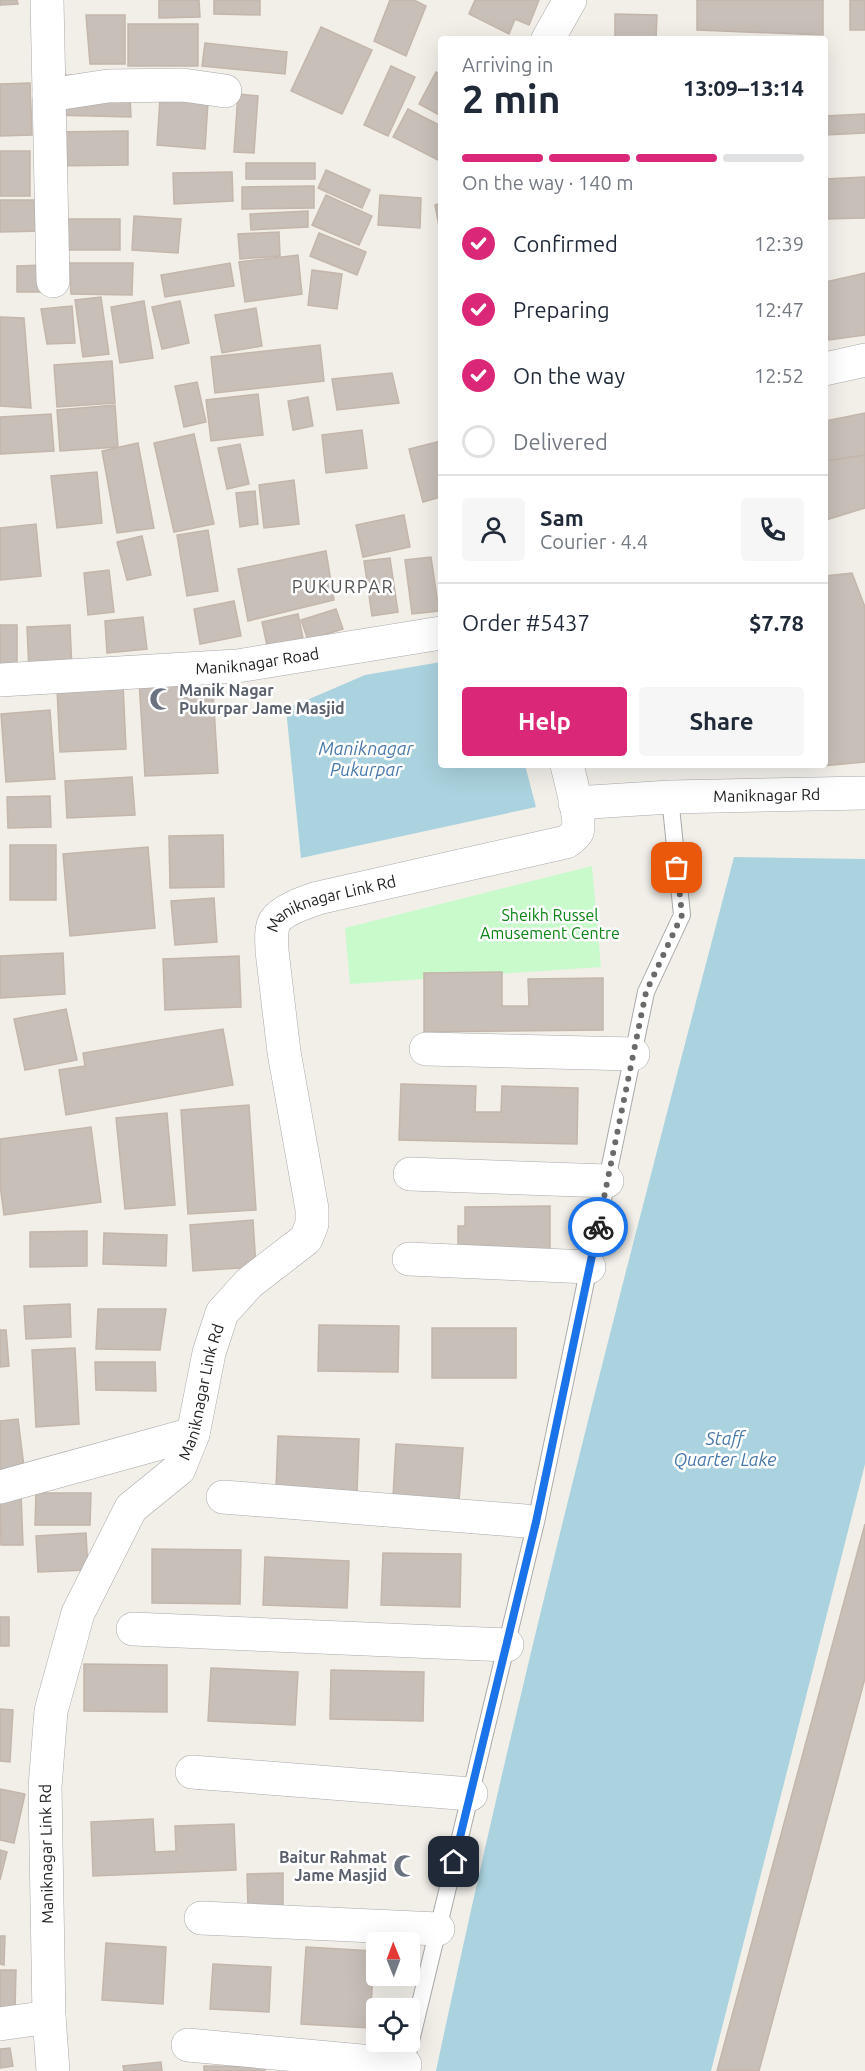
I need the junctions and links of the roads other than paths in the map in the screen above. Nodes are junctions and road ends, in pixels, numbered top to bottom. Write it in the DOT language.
graph roads {
  1 [pos="46,0"];
  2 [pos="570,0"];
  3 [pos="550,36"];
  4 [pos="225,90"];
  5 [pos="49,95"];
  6 [pos="53,281"];
  7 [pos="865,360"];
  8 [pos="828,368"];
  9 [pos="438,633"];
  10 [pos="0,680"];
  11 [pos="568,768"];
  12 [pos="865,793"];
  13 [pos="670,797"];
  14 [pos="575,803"];
  15 [pos="426,1050"];
  16 [pos="633,1054"];
  17 [pos="410,1174"];
  18 [pos="607,1181"];
  19 [pos="410,1259"];
  20 [pos="590,1267"];
  21 [pos="194,1434"];
  22 [pos="0,1487"];
  23 [pos="223,1497"];
  24 [pos="525,1521"];
  25 [pos="133,1629"];
  26 [pos="507,1645"];
  27 [pos="192,1772"];
  28 [pos="471,1794"];
  29 [pos="201,1918"];
  30 [pos="438,1929"];
  31 [pos="49,2017"];
  32 [pos="0,2024"];
  33 [pos="188,2044"];
  34 [pos="405,2068"];
  35 [pos="53,2071"];
  1 -- 5 [label="street"];
  2 -- 3 [label="street"];
  4 -- 5 [label="street"];
  5 -- 6 [label="street"];
  7 -- 8 [label="street"];
  9 -- 10 [label="street, Maniknagar Road"];
  11 -- 14 [label="street"];
  12 -- 13 [label="street, Maniknagar Rd"];
  13 -- 14 [label="street, Maniknagar Rd"];
  13 -- 16 [label="lane"];
  14 -- 21 [label="street, Maniknagar Link Rd"];
  15 -- 16 [label="street"];
  16 -- 18 [label="lane"];
  17 -- 18 [label="street"];
  18 -- 20 [label="lane"];
  19 -- 20 [label="street"];
  20 -- 26 [label="lane"];
  21 -- 22 [label="street"];
  21 -- 31 [label="street, Maniknagar Link Rd"];
  23 -- 24 [label="street"];
  25 -- 26 [label="street"];
  26 -- 28 [label="lane"];
  27 -- 28 [label="street"];
  28 -- 30 [label="lane"];
  29 -- 30 [label="street"];
  30 -- 34 [label="lane"];
  31 -- 32 [label="street"];
  31 -- 35 [label="street, Maniknagar Link Rd"];
  33 -- 34 [label="street"];
}
